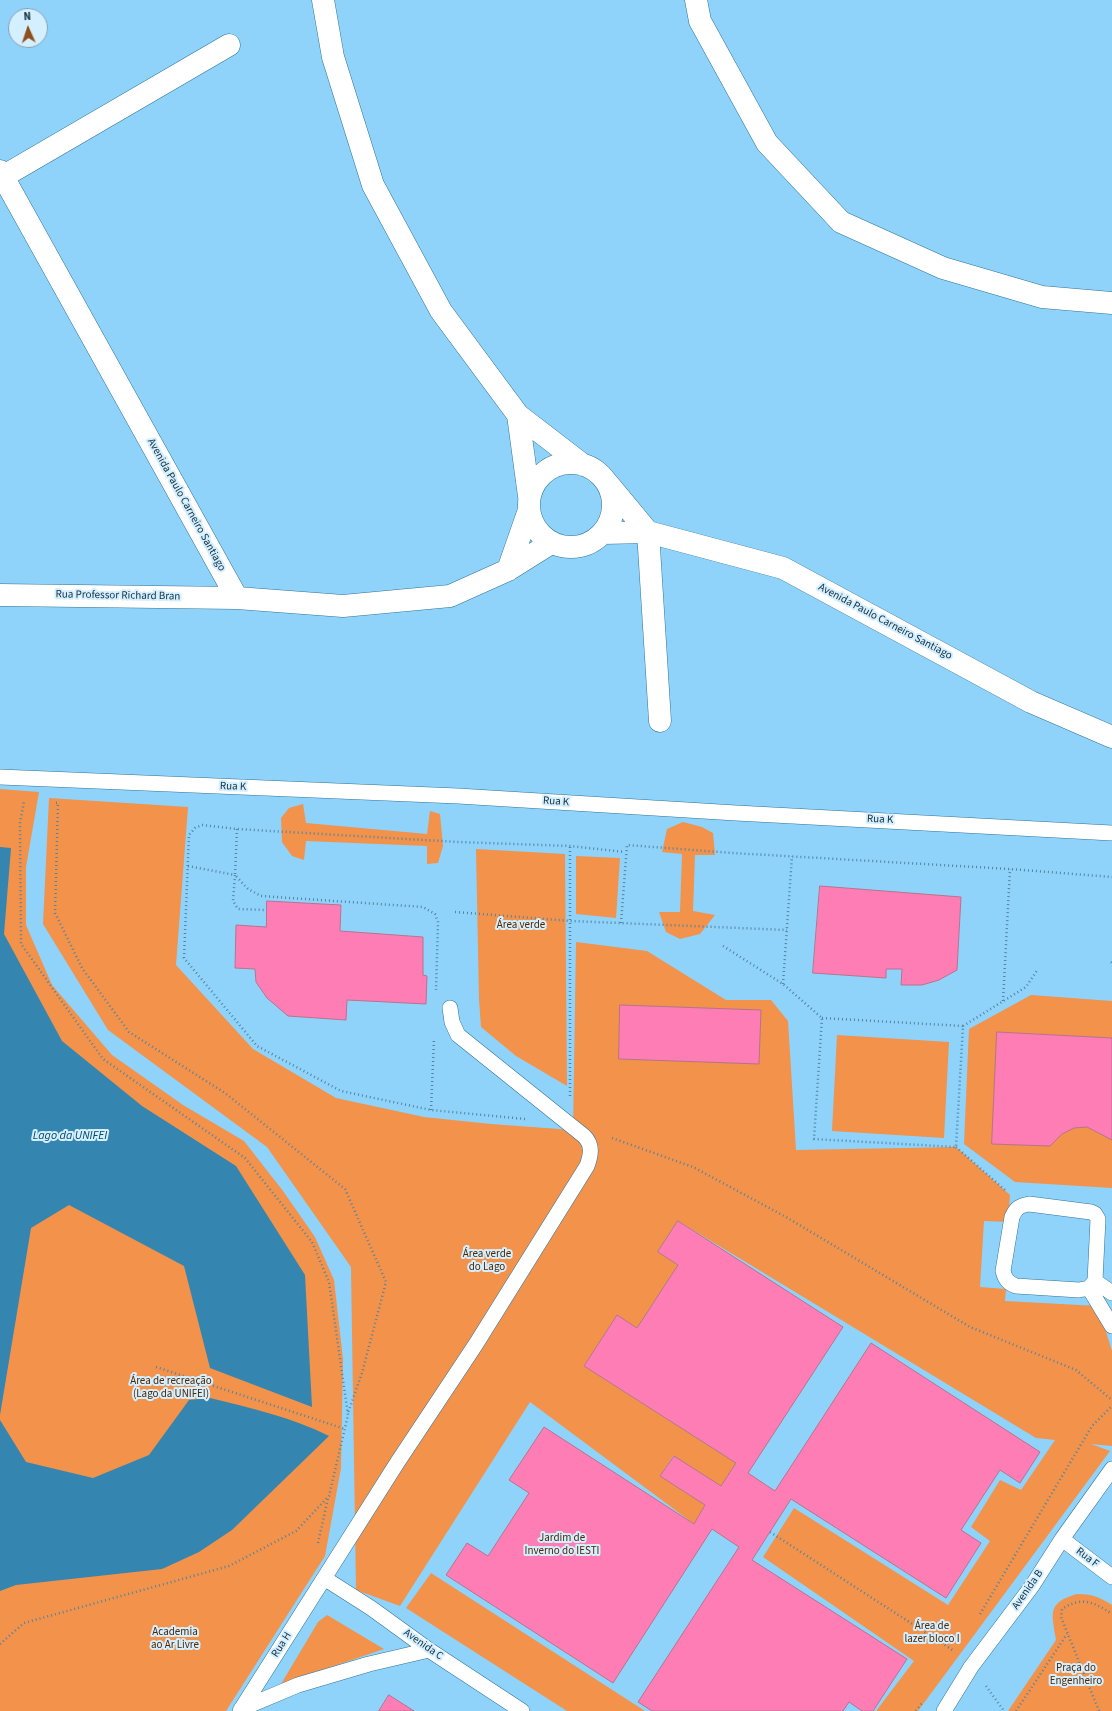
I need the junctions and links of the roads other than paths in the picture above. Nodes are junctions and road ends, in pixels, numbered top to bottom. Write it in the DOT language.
graph roads {
  1 [pos="323,0"];
  2 [pos="696,0"];
  3 [pos="229,45"];
  4 [pos="2,174"];
  5 [pos="1112,303"];
  6 [pos="518,415"];
  7 [pos="583,465"];
  8 [pos="605,481"];
  9 [pos="529,503"];
  10 [pos="648,532"];
  11 [pos="603,533"];
  12 [pos="551,543"];
  13 [pos="508,570"];
  14 [pos="0,595"];
  15 [pos="237,598"];
  16 [pos="660,721"];
  17 [pos="1112,737"];
  18 [pos="0,777"];
  19 [pos="1112,833"];
  20 [pos="450,1008"];
  21 [pos="1092,1284"];
  22 [pos="1112,1293"];
  23 [pos="1112,1326"];
  24 [pos="1112,1470"];
  25 [pos="1062,1539"];
  26 [pos="1112,1577"];
  27 [pos="324,1578"];
  28 [pos="429,1650"];
  29 [pos="240,1710"];
  30 [pos="522,1711"];
  31 [pos="944,1711"];
  1 -- 6 [label="street"];
  2 -- 5 [label="street"];
  3 -- 4 [label="street"];
  4 -- 15 [label="street, Avenida Paulo Carneiro Santiago"];
  6 -- 7 [label="street"];
  6 -- 9 [label="street"];
  7 -- 8 [label="street"];
  7 -- 9 [label="street"];
  8 -- 10 [label="street"];
  8 -- 11 [label="street"];
  9 -- 12 [label="street"];
  9 -- 13 [label="street"];
  10 -- 11 [label="street, Avenida Paulo Carneiro Santiago"];
  10 -- 16 [label="street"];
  10 -- 17 [label="street, Avenida Paulo Carneiro Santiago"];
  11 -- 12 [label="street"];
  12 -- 13 [label="street"];
  13 -- 15 [label="street"];
  14 -- 15 [label="street, Rua Professor Richard Bran"];
  18 -- 19 [label="lane, Rua K"];
  20 -- 27 [label="lane, Rua H"];
  21 -- 21 [label="lane"];
  21 -- 22 [label="lane"];
  21 -- 23 [label="lane"];
  24 -- 25 [label="lane, Avenida B"];
  25 -- 26 [label="lane, Rua F"];
  25 -- 31 [label="lane, Avenida B"];
  27 -- 28 [label="lane, Avenida C"];
  27 -- 29 [label="lane, Rua H"];
  28 -- 29 [label="lane"];
  28 -- 30 [label="lane, Avenida C"];
}
